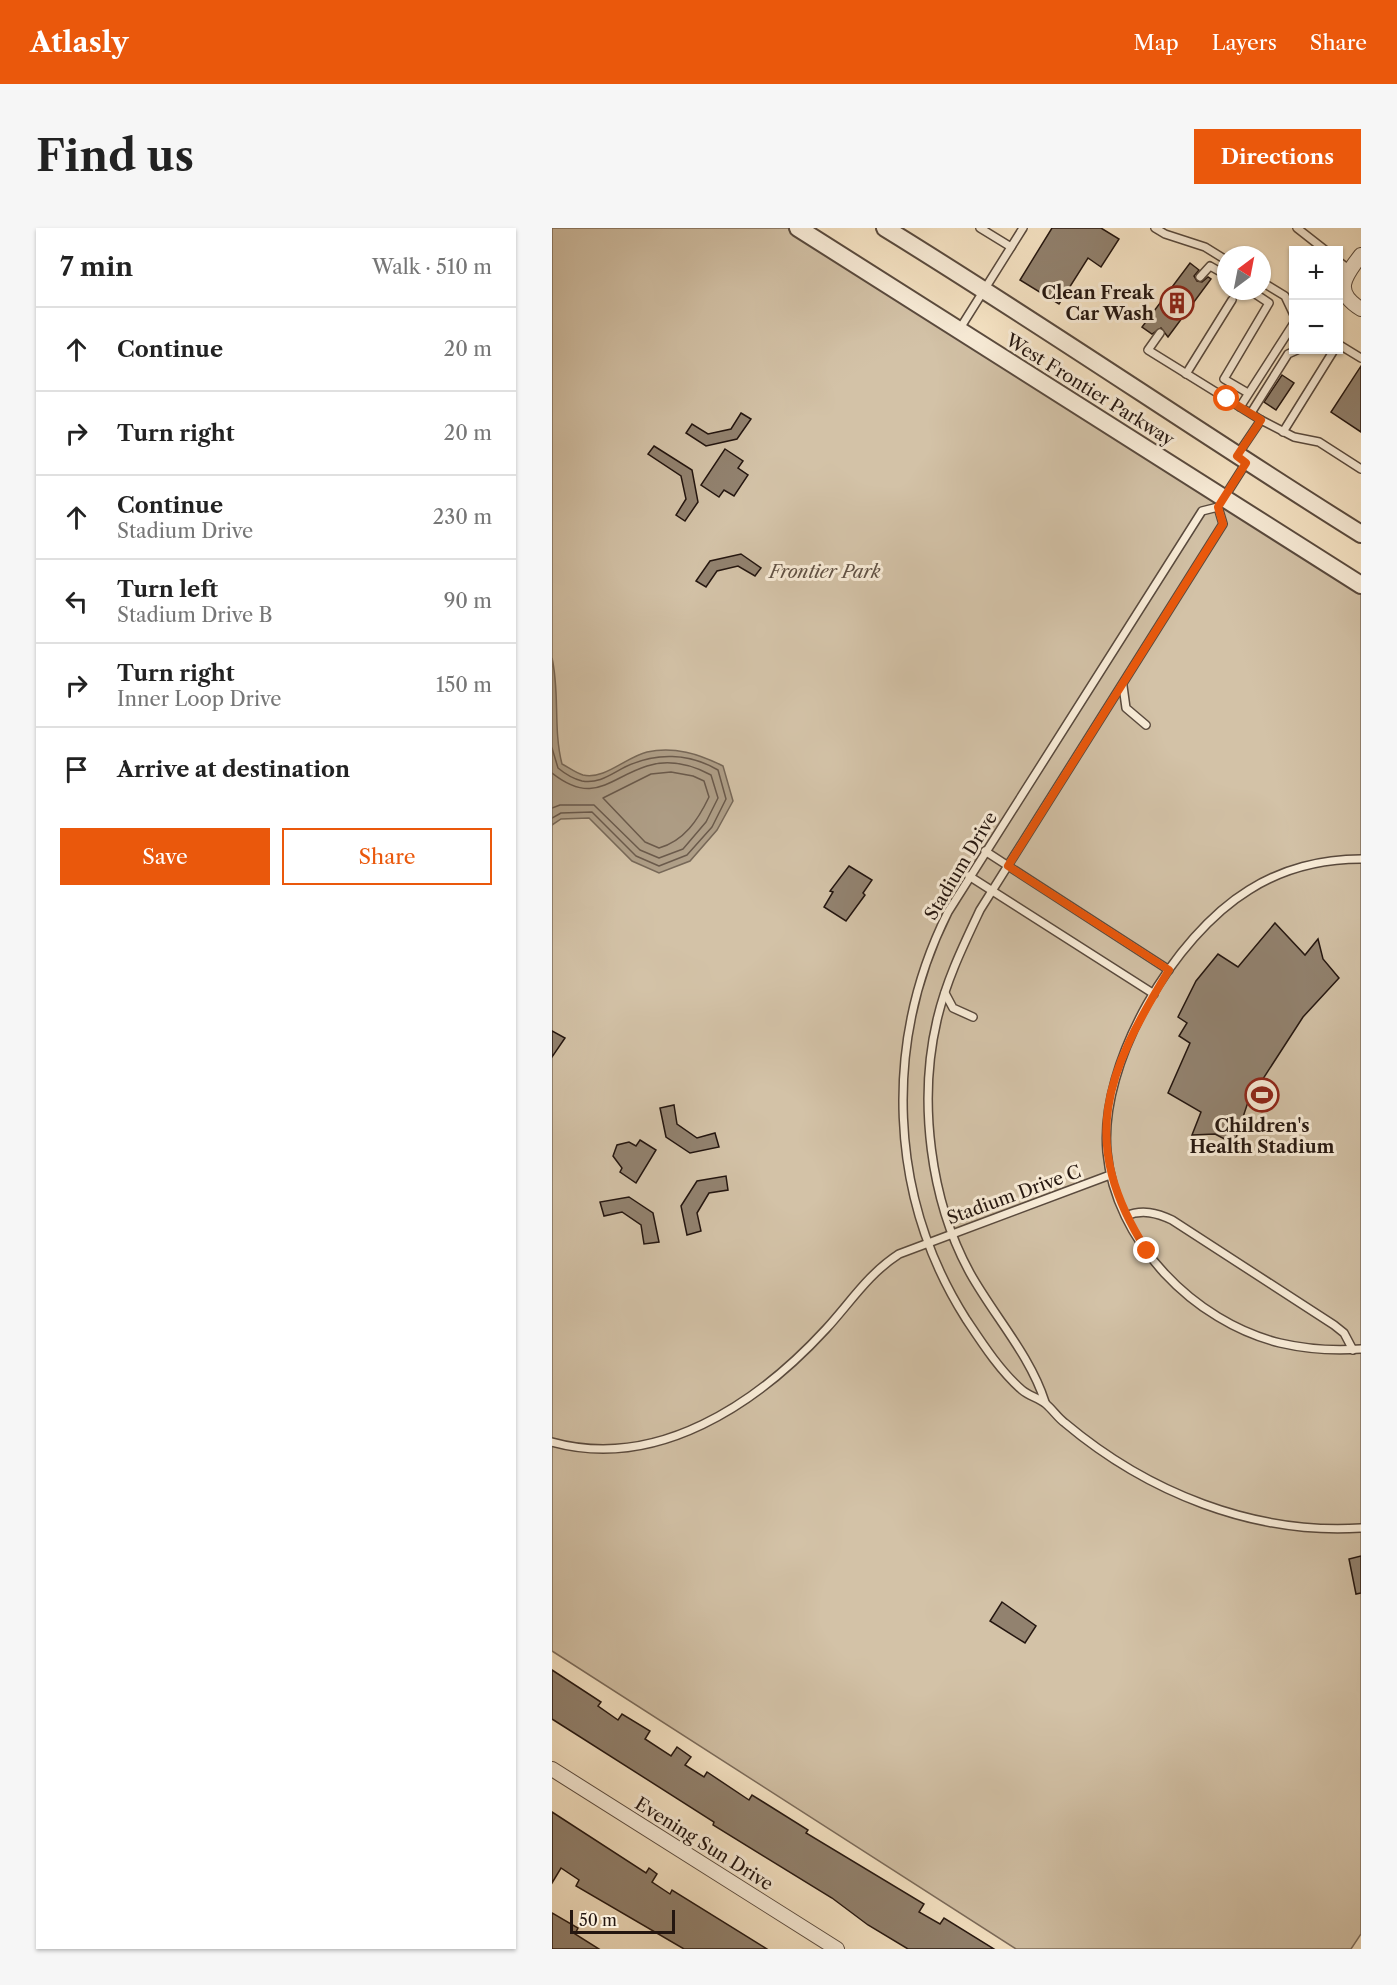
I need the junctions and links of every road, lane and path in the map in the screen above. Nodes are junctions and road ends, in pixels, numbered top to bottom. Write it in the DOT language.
graph roads {
  1 [pos="798,228"];
  2 [pos="885,228"];
  3 [pos="980,228"];
  4 [pos="1023,228"];
  5 [pos="1155,228"];
  6 [pos="1297,228"];
  7 [pos="1321,246"];
  8 [pos="1011,248"];
  9 [pos="1217,254"];
  10 [pos="1361,255"];
  11 [pos="1343,265"];
  12 [pos="1217,270"];
  13 [pos="1350,270"];
  14 [pos="1200,277"];
  15 [pos="1271,287"];
  16 [pos="985,289"];
  17 [pos="1232,300"];
  18 [pos="1264,300"];
  19 [pos="1289,306"];
  20 [pos="1361,309"];
  21 [pos="1289,329"];
  22 [pos="958,330"];
  23 [pos="1160,333"];
  24 [pos="1343,347"];
  25 [pos="1289,354"];
  26 [pos="1332,354"];
  27 [pos="1361,358"];
  28 [pos="1186,374"];
  29 [pos="1248,393"];
  30 [pos="1240,407"];
  31 [pos="1251,413"];
  32 [pos="1261,420"];
  33 [pos="1283,432"];
  34 [pos="1242,459"];
  35 [pos="1361,469"];
  36 [pos="1221,503"];
  37 [pos="1361,534"];
  38 [pos="1361,585"];
  39 [pos="1123,683"];
  40 [pos="1146,725"];
  41 [pos="985,851"];
  42 [pos="1361,859"];
  43 [pos="1008,866"];
  44 [pos="969,876"];
  45 [pos="992,891"];
  46 [pos="1169,970"];
  47 [pos="945,993"];
  48 [pos="1154,994"];
  49 [pos="973,1017"];
  50 [pos="1110,1175"];
  51 [pos="1126,1215"];
  52 [pos="953,1234"];
  53 [pos="929,1243"];
  54 [pos="1357,1349"];
  55 [pos="1045,1402"];
  56 [pos="552,1442"];
  57 [pos="1361,1528"];
  58 [pos="552,1768"];
  59 [pos="837,1949"];
  1 -- 22 [label="street, West Frontier Parkway"];
  2 -- 16 [label="street, West Frontier Parkway"];
  3 -- 8 [label="lane"];
  4 -- 8 [label="lane"];
  5 -- 9 [label="lane"];
  6 -- 7 [label="lane"];
  8 -- 16 [label="lane"];
  10 -- 13 [label="street"];
  11 -- 13 [label="lane"];
  12 -- 14 [label="lane"];
  13 -- 20 [label="street"];
  15 -- 19 [label="lane"];
  16 -- 22 [label="lane"];
  16 -- 34 [label="street, West Frontier Parkway"];
  17 -- 28 [label="lane"];
  18 -- 29 [label="lane"];
  21 -- 29 [label="lane"];
  22 -- 36 [label="street, West Frontier Parkway"];
  23 -- 28 [label="lane"];
  24 -- 27 [label="lane"];
  25 -- 31 [label="lane"];
  26 -- 33 [label="lane"];
  28 -- 30 [label="lane"];
  29 -- 30 [label="lane"];
  30 -- 31 [label="lane"];
  31 -- 32 [label="lane"];
  32 -- 33 [label="lane"];
  32 -- 34 [label="lane, Stadium Drive"];
  33 -- 35 [label="lane"];
  34 -- 36 [label="lane, Stadium Drive"];
  34 -- 37 [label="street, West Frontier Parkway"];
  36 -- 38 [label="street, West Frontier Parkway"];
  36 -- 39 [label="lane, Stadium Drive"];
  36 -- 41 [label="lane, Stadium Drive"];
  39 -- 40 [label="lane"];
  39 -- 43 [label="lane, Stadium Drive"];
  41 -- 43 [label="lane"];
  41 -- 44 [label="lane, Stadium Drive"];
  42 -- 46 [label="lane"];
  43 -- 45 [label="lane, Stadium Drive"];
  43 -- 46 [label="lane"];
  44 -- 45 [label="lane"];
  44 -- 53 [label="lane, Stadium Drive"];
  45 -- 47 [label="lane, Stadium Drive"];
  45 -- 48 [label="lane"];
  46 -- 48 [label="lane"];
  47 -- 49 [label="lane"];
  47 -- 52 [label="lane, Stadium Drive"];
  48 -- 50 [label="lane"];
  50 -- 51 [label="lane"];
  50 -- 52 [label="lane, Stadium Drive C"];
  51 -- 54 [label="lane"];
  51 -- 54 [label="lane"];
  52 -- 53 [label="lane, Stadium Drive C"];
  52 -- 55 [label="lane, Stadium Drive"];
  53 -- 55 [label="lane, Stadium Drive"];
  53 -- 56 [label="lane, Stadium Drive C"];
  55 -- 57 [label="lane, Stadium Drive"];
  58 -- 59 [label="street, Evening Sun Drive"];
}
